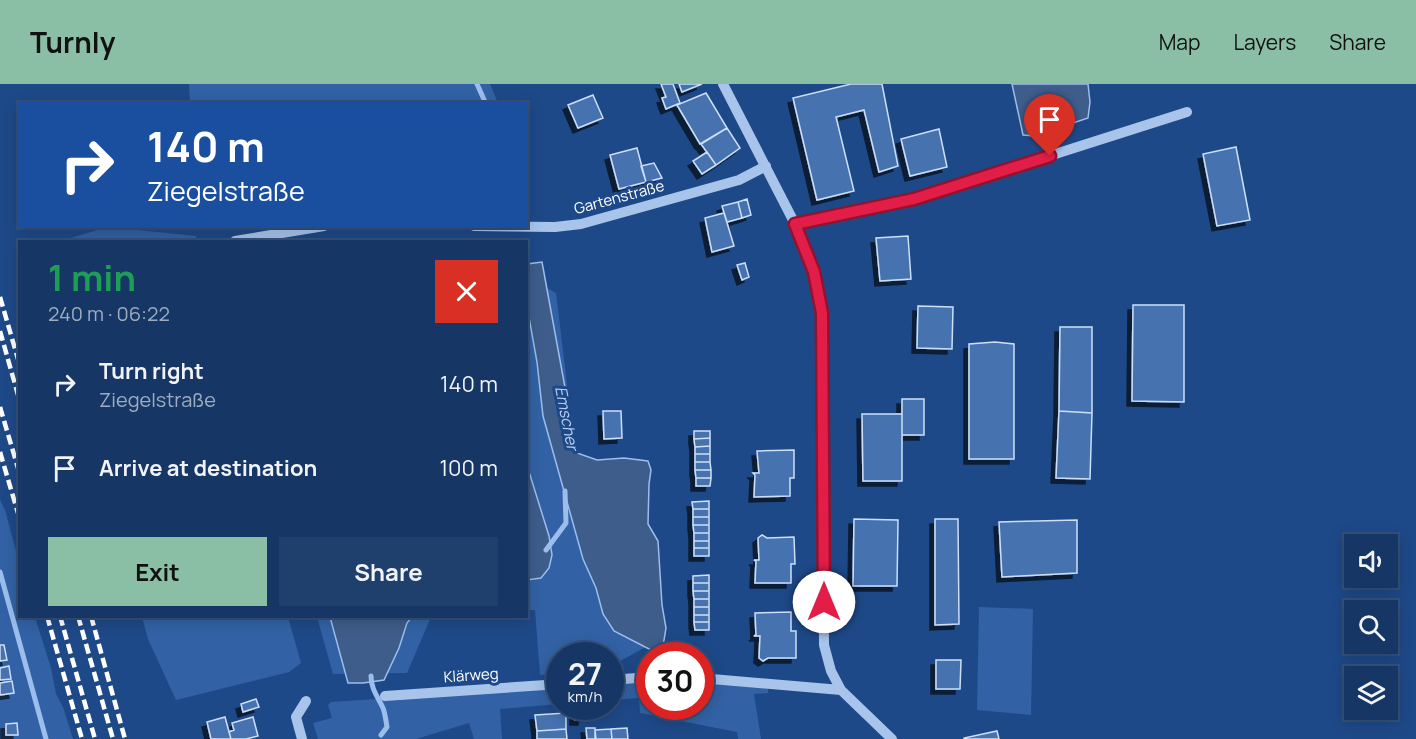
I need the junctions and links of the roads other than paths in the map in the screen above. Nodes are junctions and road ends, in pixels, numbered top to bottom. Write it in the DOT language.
graph roads {
  1 [pos="723,84"];
  2 [pos="1187,112"];
  3 [pos="766,166"];
  4 [pos="795,224"];
  5 [pos="528,227"];
  6 [pos="312,228"];
  7 [pos="241,240"];
  8 [pos="714,679"];
  9 [pos="546,685"];
  10 [pos="841,690"];
  11 [pos="385,696"];
  12 [pos="306,700"];
  13 [pos="302,739"];
  14 [pos="892,739"];
  1 -- 3 [label="street"];
  2 -- 4 [label="street"];
  3 -- 4 [label="street"];
  3 -- 5 [label="street, Gartenstraße"];
  4 -- 10 [label="street"];
  6 -- 7 [label="street"];
  8 -- 10 [label="street"];
  9 -- 11 [label="street, Klärweg"];
  10 -- 14 [label="street"];
  12 -- 13 [label="street"];
}
